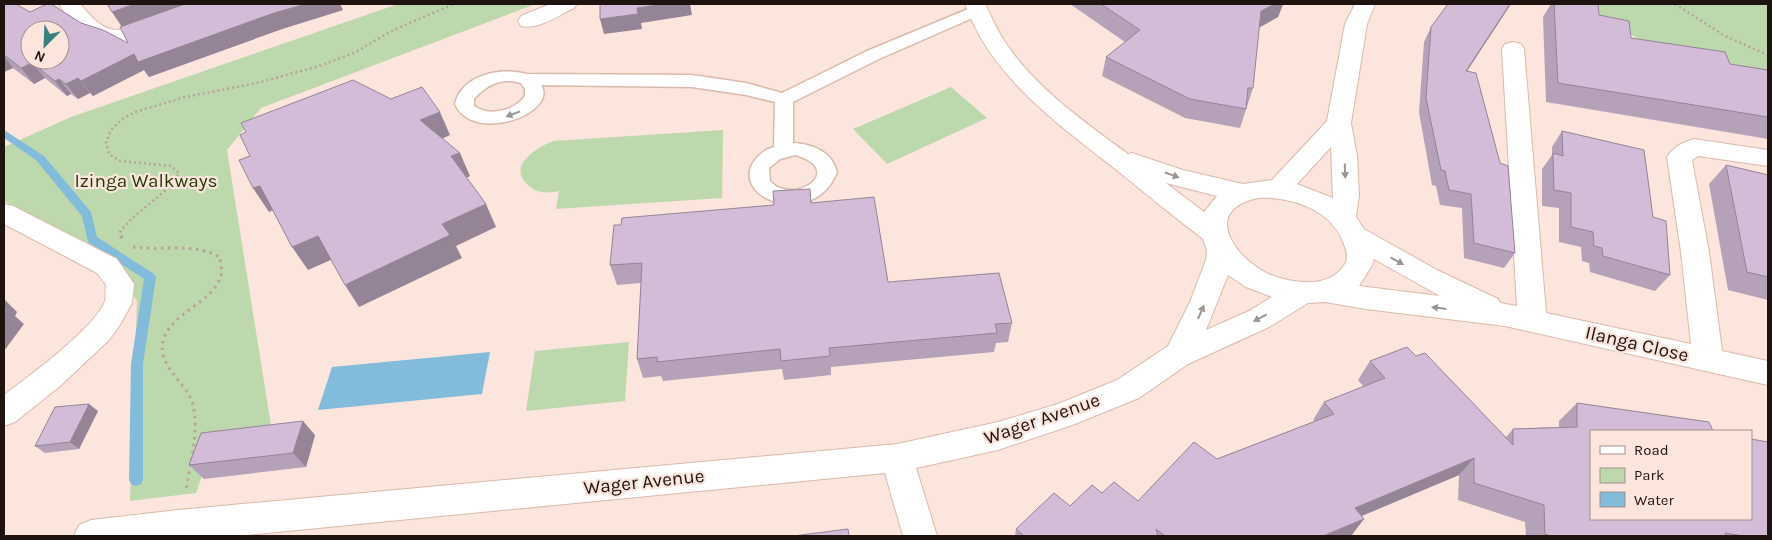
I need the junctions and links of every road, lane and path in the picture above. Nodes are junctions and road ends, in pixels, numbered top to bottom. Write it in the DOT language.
graph roads {
  1 [pos="69,4"];
  2 [pos="212,4"];
  3 [pos="454,4"];
  4 [pos="568,4"];
  5 [pos="1365,4"];
  6 [pos="1675,4"];
  7 [pos="976,7"];
  8 [pos="529,21"];
  9 [pos="1513,49"];
  10 [pos="1768,55"];
  11 [pos="527,79"];
  12 [pos="784,99"];
  13 [pos="1339,123"];
  14 [pos="783,150"];
  15 [pos="1110,152"];
  16 [pos="1768,158"];
  17 [pos="1278,189"];
  18 [pos="1243,193"];
  19 [pos="4,213"];
  20 [pos="1350,227"];
  21 [pos="122,240"];
  22 [pos="1218,243"];
  23 [pos="130,246"];
  24 [pos="1313,292"];
  25 [pos="1519,317"];
  26 [pos="1178,355"];
  27 [pos="1708,361"];
  28 [pos="1768,373"];
  29 [pos="4,413"];
  30 [pos="897,458"];
  31 [pos="178,526"];
  32 [pos="91,536"];
  33 [pos="920,536"];
  1 -- 2 [label="street"];
  3 -- 21 [label="path"];
  4 -- 8 [label="street"];
  5 -- 13 [label="street"];
  6 -- 10 [label="path"];
  7 -- 12 [label="lane"];
  7 -- 15 [label="street"];
  9 -- 25 [label="street"];
  11 -- 12 [label="lane"];
  12 -- 14 [label="lane"];
  13 -- 17 [label="street"];
  13 -- 20 [label="street, one-way"];
  15 -- 18 [label="street, one-way"];
  15 -- 22 [label="street"];
  16 -- 27 [label="street"];
  17 -- 18 [label="street"];
  17 -- 20 [label="street"];
  18 -- 22 [label="street"];
  19 -- 29 [label="street"];
  20 -- 24 [label="street"];
  20 -- 25 [label="street, one-way"];
  22 -- 24 [label="street"];
  26 -- 22 [label="street, one-way"];
  23 -- 31 [label="path"];
  25 -- 24 [label="street, one-way"];
  24 -- 26 [label="street, Wager Avenue, one-way"];
  25 -- 27 [label="street, Ilanga Close"];
  26 -- 30 [label="street, Wager Avenue"];
  27 -- 28 [label="street, Ilanga Close"];
  30 -- 31 [label="street, Wager Avenue"];
  30 -- 33 [label="street"];
  31 -- 32 [label="street, Wager Avenue"];
}
